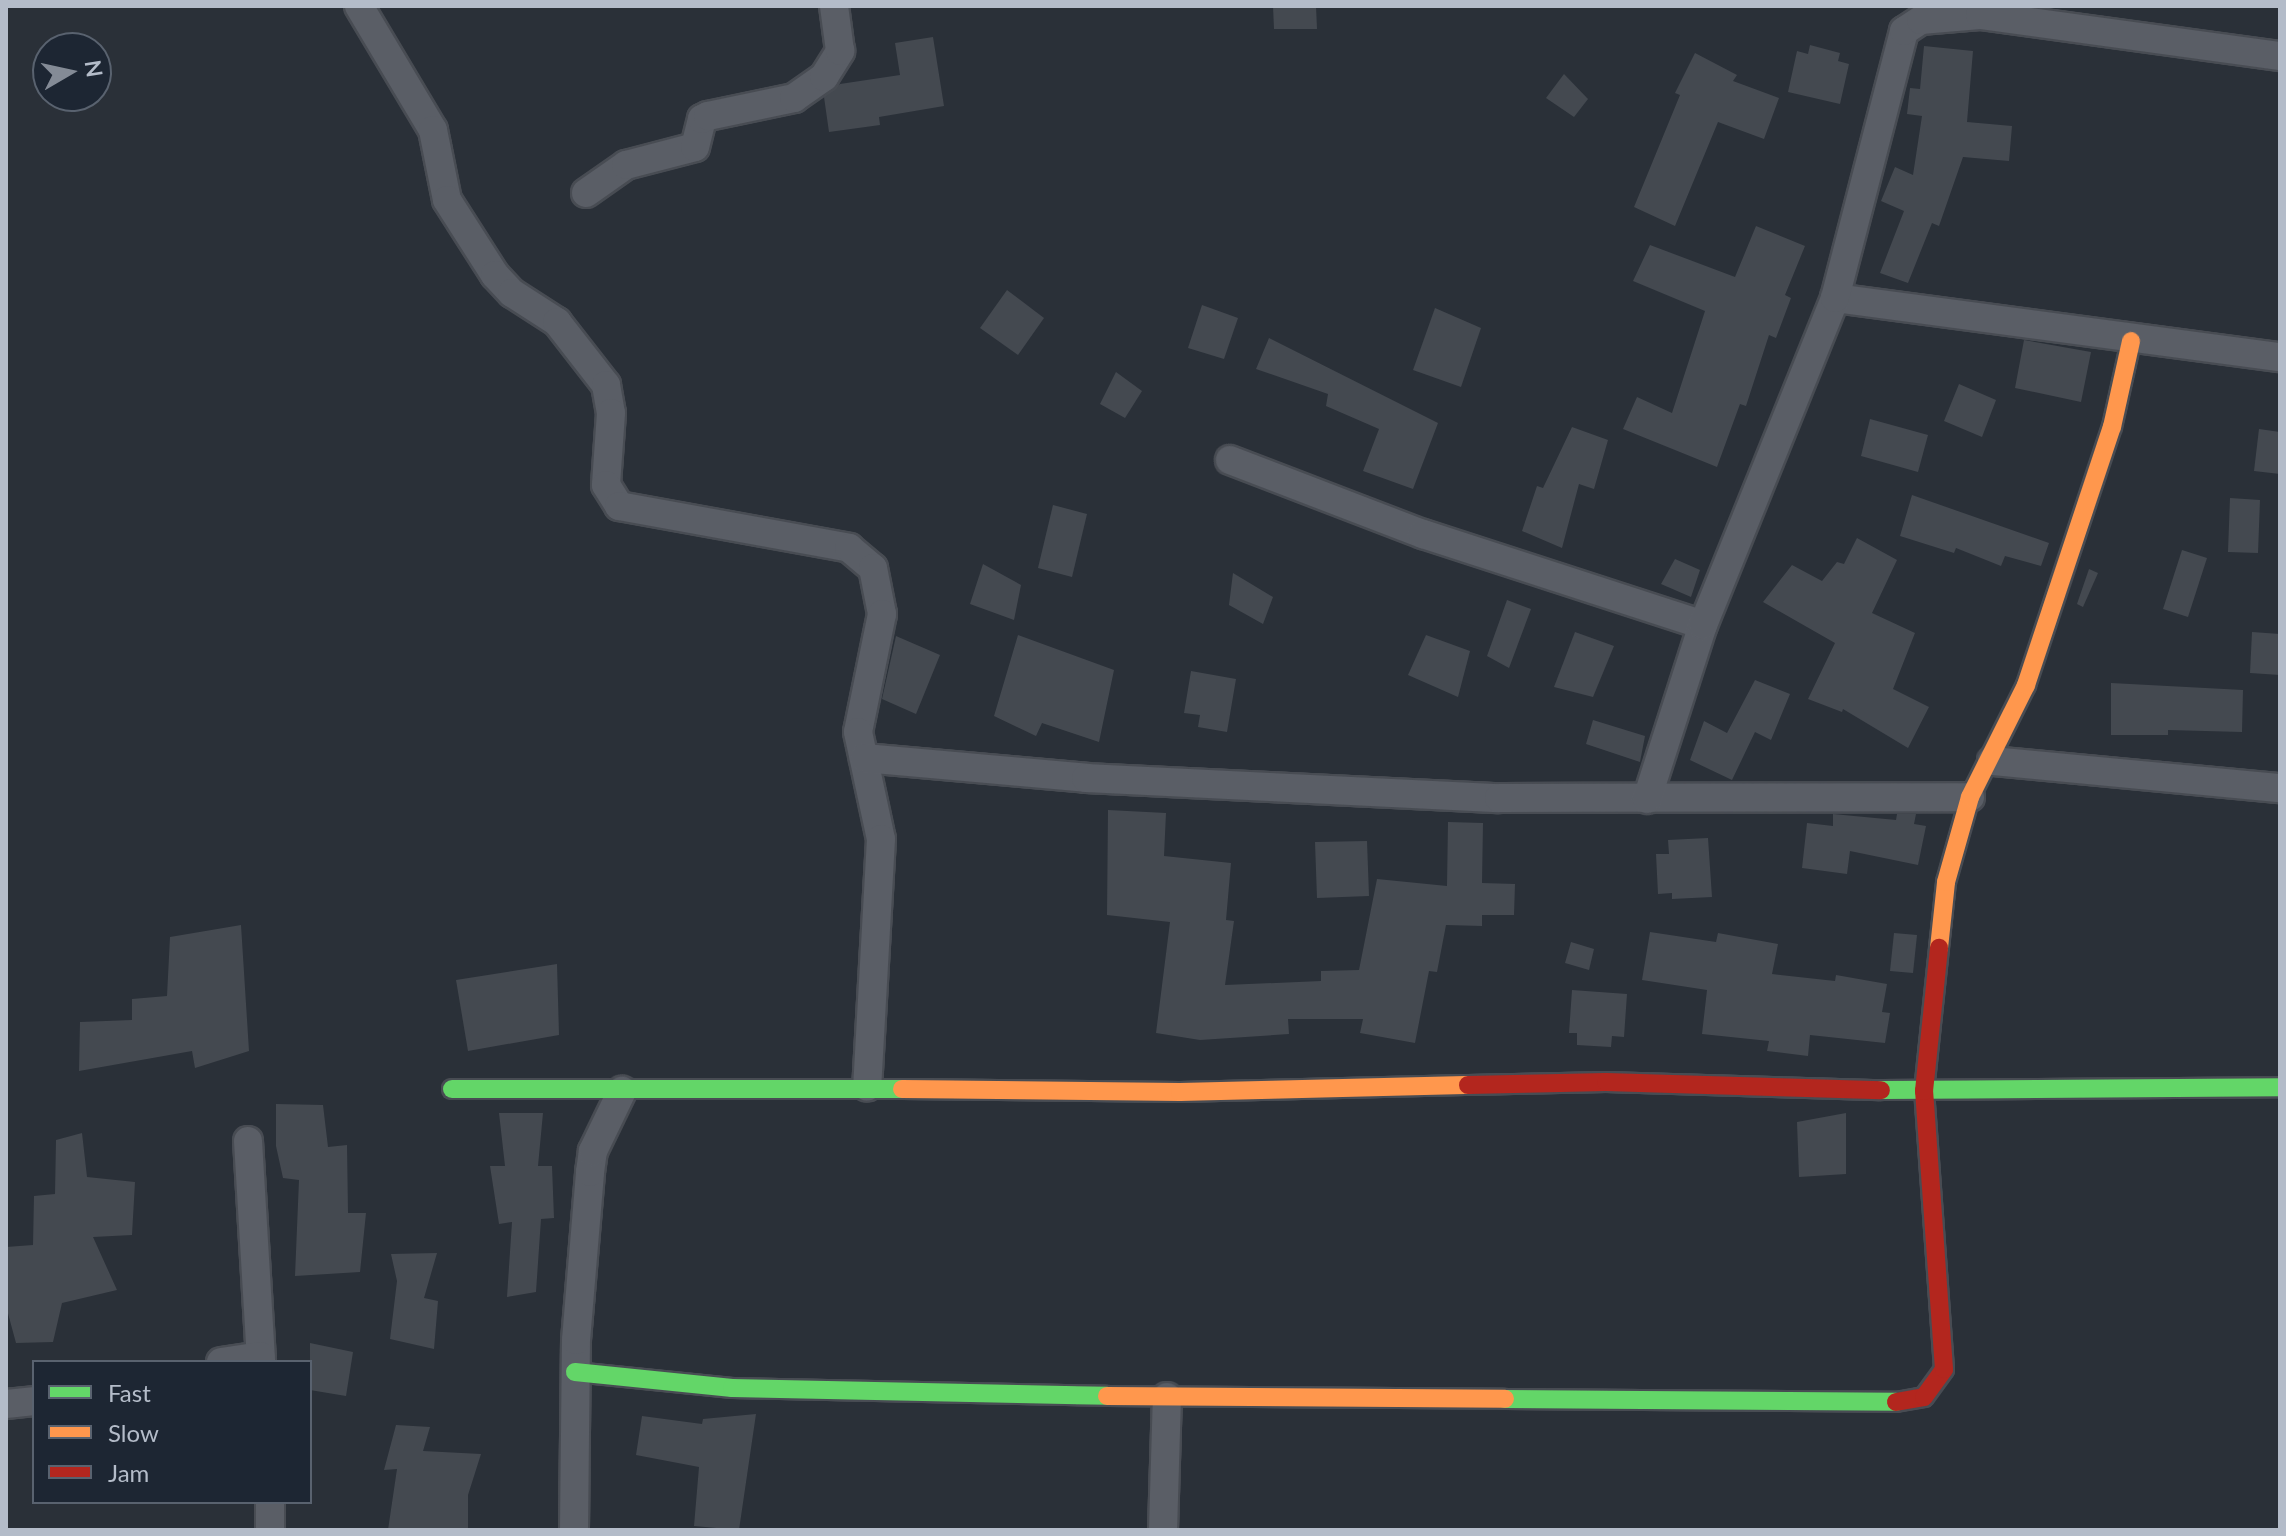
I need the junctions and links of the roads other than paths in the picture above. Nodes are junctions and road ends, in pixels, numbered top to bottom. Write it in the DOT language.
graph roads {
  1 [pos="359,6"];
  2 [pos="834,6"];
  3 [pos="1981,10"];
  4 [pos="2280,56"];
  5 [pos="586,193"];
  6 [pos="1835,298"];
  7 [pos="2131,341"];
  8 [pos="2280,357"];
  9 [pos="1230,460"];
  10 [pos="1703,625"];
  11 [pos="864,758"];
  12 [pos="1992,761"];
  13 [pos="2280,788"];
  14 [pos="1970,797"];
  15 [pos="1647,799"];
  16 [pos="867,1087"];
  17 [pos="2280,1087"];
  18 [pos="452,1089"];
  19 [pos="622,1091"];
  20 [pos="1924,1091"];
  21 [pos="248,1141"];
  22 [pos="261,1359"];
  23 [pos="575,1372"];
  24 [pos="1167,1397"];
  25 [pos="32,1401"];
  26 [pos="6,1404"];
  27 [pos="270,1504"];
  28 [pos="270,1530"];
  29 [pos="574,1530"];
  30 [pos="1163,1530"];
  1 -- 11 [label="street"];
  2 -- 5 [label="street"];
  3 -- 4 [label="street"];
  3 -- 6 [label="street"];
  6 -- 7 [label="street"];
  6 -- 10 [label="street"];
  7 -- 8 [label="street"];
  7 -- 12 [label="street"];
  9 -- 10 [label="street"];
  10 -- 15 [label="street"];
  11 -- 15 [label="street"];
  11 -- 16 [label="street"];
  12 -- 13 [label="street"];
  12 -- 14 [label="street"];
  14 -- 15 [label="street"];
  14 -- 20 [label="street"];
  16 -- 19 [label="street"];
  16 -- 20 [label="street"];
  17 -- 20 [label="street"];
  18 -- 19 [label="street"];
  19 -- 23 [label="street"];
  20 -- 24 [label="street"];
  21 -- 22 [label="street"];
  23 -- 24 [label="street"];
  23 -- 29 [label="street"];
  24 -- 30 [label="street"];
  25 -- 26 [label="street"];
  27 -- 28 [label="street"];
}
